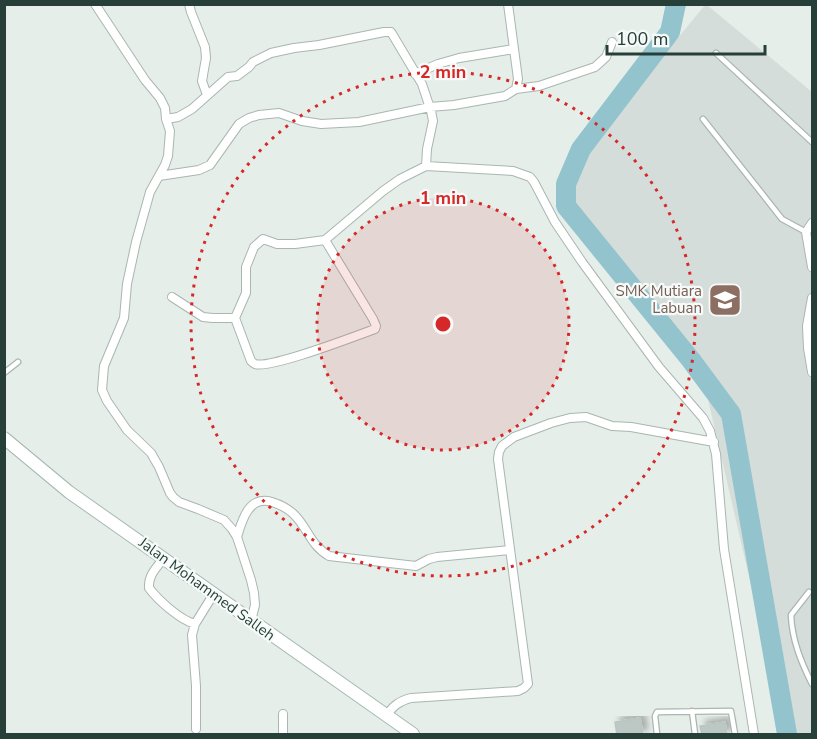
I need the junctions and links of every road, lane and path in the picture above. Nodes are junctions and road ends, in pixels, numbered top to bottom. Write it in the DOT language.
graph roads {
  1 [pos="95,4"];
  2 [pos="189,4"];
  3 [pos="508,4"];
  4 [pos="612,42"];
  5 [pos="514,49"];
  6 [pos="716,53"];
  7 [pos="415,74"];
  8 [pos="516,89"];
  9 [pos="207,95"];
  10 [pos="430,107"];
  11 [pos="166,119"];
  12 [pos="703,119"];
  13 [pos="813,142"];
  14 [pos="426,166"];
  15 [pos="159,176"];
  16 [pos="813,223"];
  17 [pos="806,232"];
  18 [pos="325,240"];
  19 [pos="813,267"];
  20 [pos="172,297"];
  21 [pos="813,298"];
  22 [pos="235,318"];
  23 [pos="18,362"];
  24 [pos="813,372"];
  25 [pos="4,373"];
  26 [pos="4,438"];
  27 [pos="714,442"];
  28 [pos="237,537"];
  29 [pos="510,550"];
  30 [pos="164,558"];
  31 [pos="809,592"];
  32 [pos="213,595"];
  33 [pos="251,621"];
  34 [pos="195,624"];
  35 [pos="813,684"];
  36 [pos="692,711"];
  37 [pos="283,714"];
  38 [pos="386,716"];
  39 [pos="196,729"];
  40 [pos="283,735"];
  41 [pos="413,735"];
  42 [pos="657,735"];
  43 [pos="695,735"];
  44 [pos="735,735"];
  45 [pos="754,735"];
  1 -- 11 [label="street"];
  2 -- 9 [label="street"];
  3 -- 5 [label="street"];
  4 -- 8 [label="street"];
  5 -- 7 [label="street"];
  5 -- 8 [label="street"];
  6 -- 13 [label="lane"];
  7 -- 9 [label="street"];
  7 -- 10 [label="street"];
  8 -- 10 [label="street"];
  9 -- 11 [label="street"];
  10 -- 14 [label="street"];
  10 -- 15 [label="street"];
  11 -- 15 [label="street"];
  12 -- 17 [label="lane"];
  14 -- 18 [label="street"];
  14 -- 27 [label="street"];
  15 -- 28 [label="street"];
  16 -- 17 [label="street"];
  17 -- 19 [label="street"];
  18 -- 22 [label="street"];
  18 -- 22 [label="street"];
  20 -- 22 [label="street"];
  21 -- 24 [label="street"];
  23 -- 25 [label="lane"];
  26 -- 30 [label="main road, Jalan Mohammed Salleh"];
  27 -- 29 [label="street"];
  27 -- 45 [label="street"];
  28 -- 29 [label="street"];
  28 -- 33 [label="street"];
  29 -- 38 [label="street"];
  30 -- 32 [label="main road, Jalan Mohammed Salleh"];
  30 -- 34 [label="street"];
  31 -- 35 [label="lane"];
  32 -- 33 [label="main road, Jalan Mohammed Salleh"];
  32 -- 34 [label="street"];
  33 -- 38 [label="main road, Jalan Mohammed Salleh"];
  34 -- 39 [label="street"];
  36 -- 42 [label="lane"];
  36 -- 43 [label="lane"];
  36 -- 44 [label="lane"];
  37 -- 40 [label="street"];
  38 -- 41 [label="main road, Jalan Mohammed Salleh"];
}
